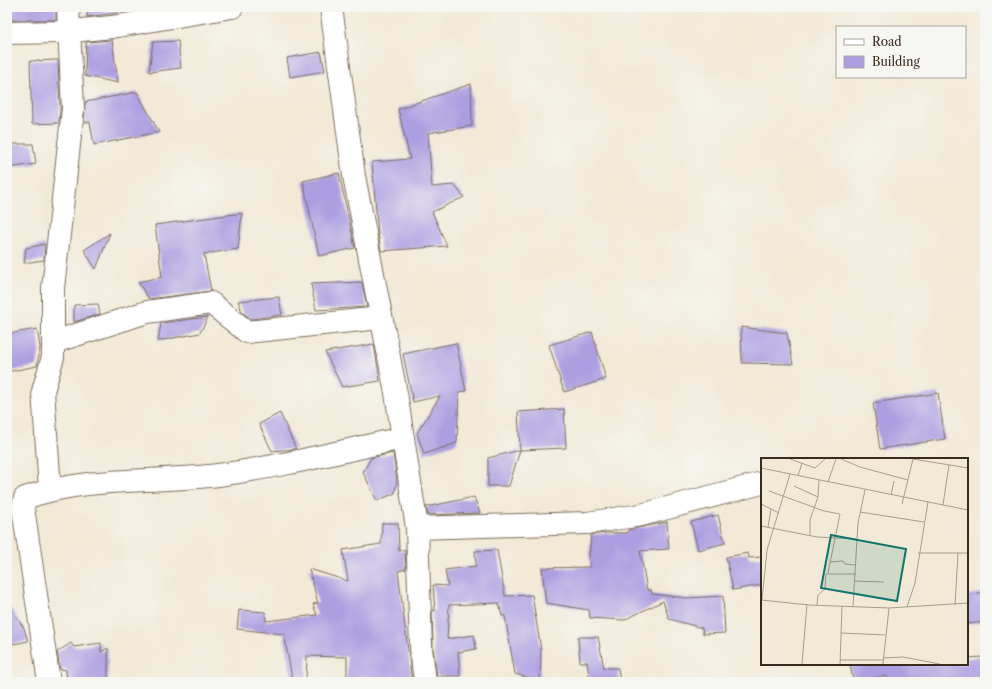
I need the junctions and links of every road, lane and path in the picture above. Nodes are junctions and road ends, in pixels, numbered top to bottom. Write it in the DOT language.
graph roads {
  1 [pos="68,7"];
  2 [pos="232,7"];
  3 [pos="331,7"];
  4 [pos="69,31"];
  5 [pos="7,33"];
  6 [pos="380,318"];
  7 [pos="54,342"];
  8 [pos="403,438"];
  9 [pos="761,483"];
  10 [pos="50,489"];
  11 [pos="417,528"];
  12 [pos="49,682"];
  13 [pos="425,682"];
  1 -- 4 [label="street"];
  2 -- 4 [label="street"];
  3 -- 6 [label="street"];
  4 -- 5 [label="street"];
  4 -- 7 [label="street"];
  6 -- 7 [label="street"];
  6 -- 8 [label="street"];
  7 -- 10 [label="street"];
  8 -- 10 [label="street"];
  8 -- 11 [label="street"];
  9 -- 11 [label="street"];
  10 -- 12 [label="street"];
  11 -- 13 [label="street"];
}
